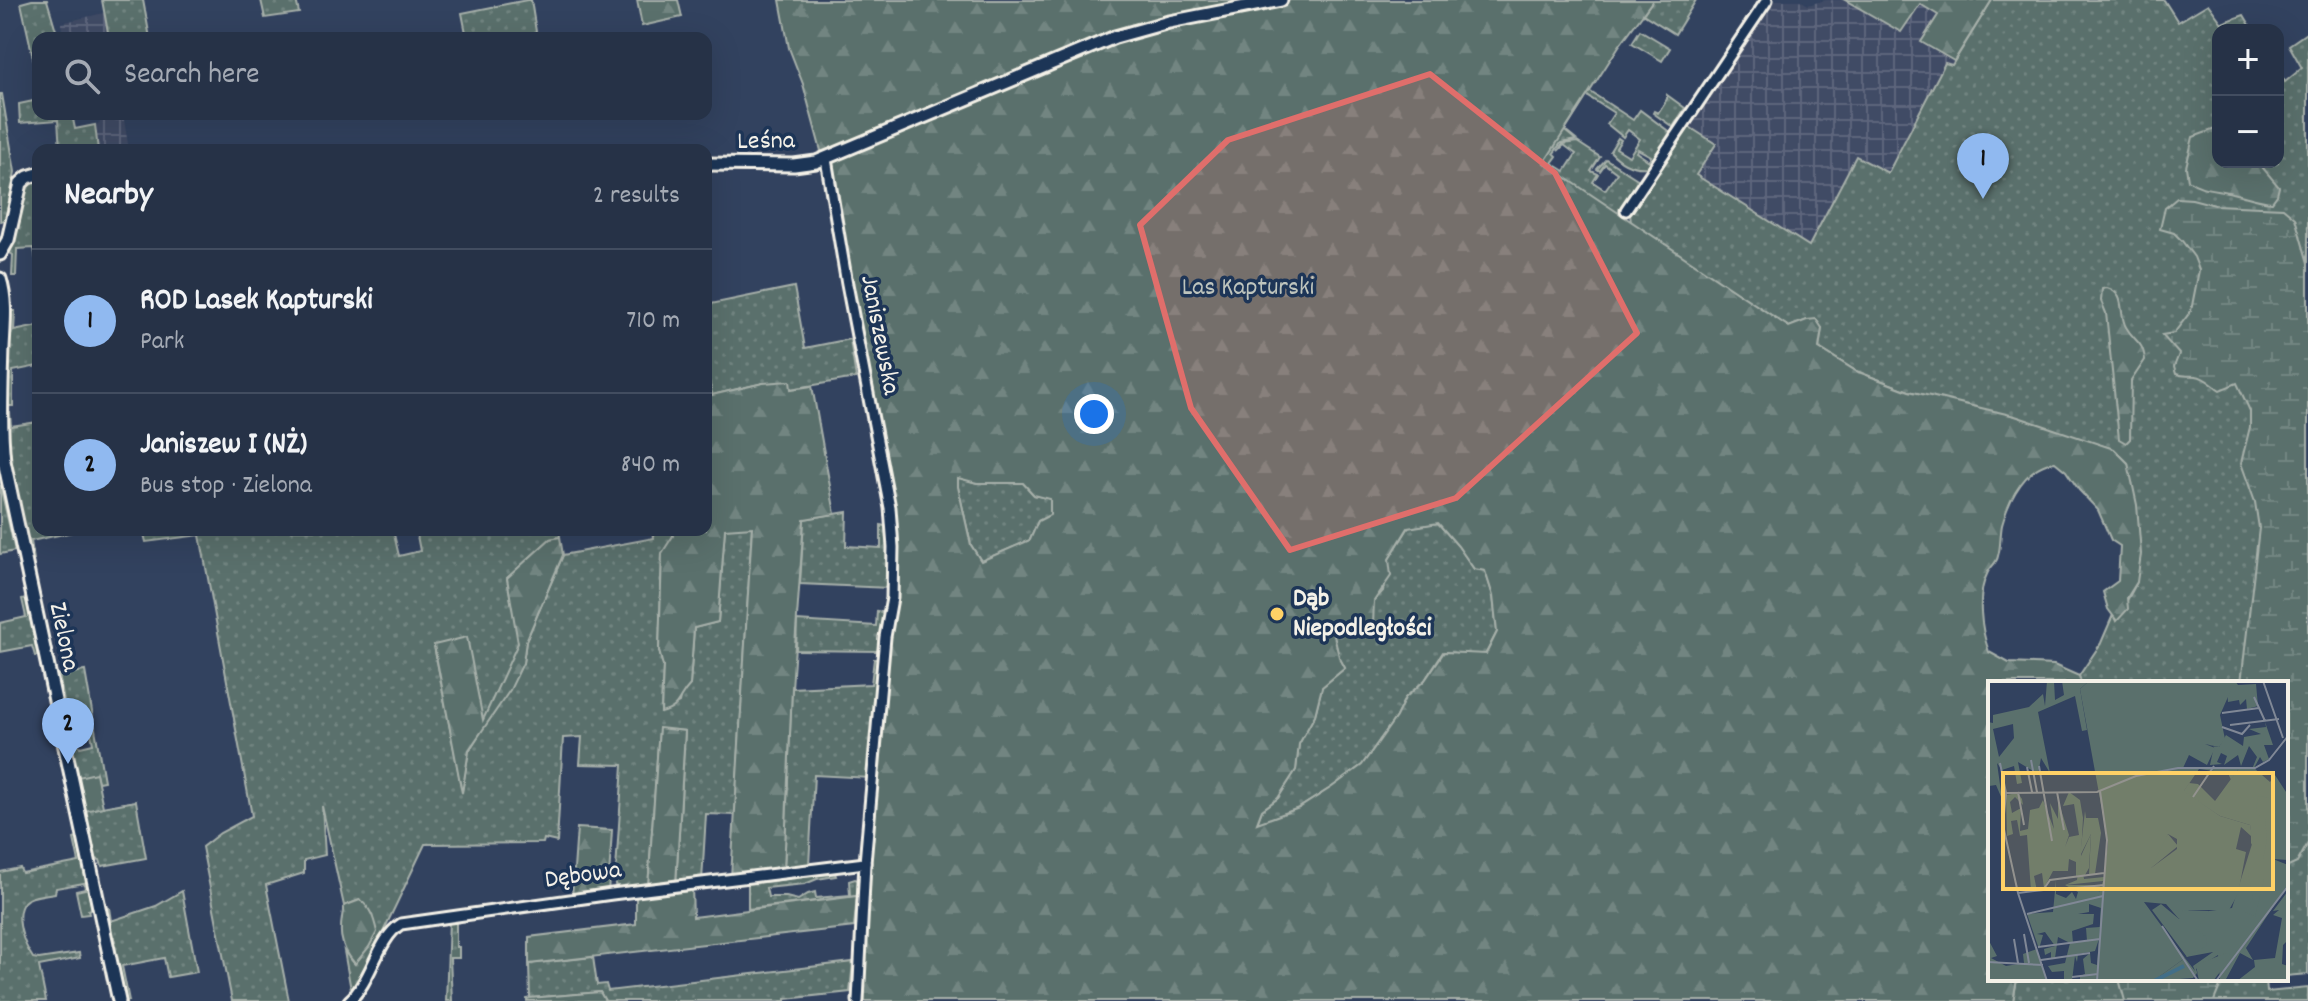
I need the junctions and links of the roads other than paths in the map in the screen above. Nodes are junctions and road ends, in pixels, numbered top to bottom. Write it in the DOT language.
graph roads {
  1 [pos="1281,0"];
  2 [pos="1767,0"];
  3 [pos="826,159"];
  4 [pos="712,164"];
  5 [pos="32,176"];
  6 [pos="1626,210"];
  7 [pos="0,254"];
  8 [pos="0,279"];
  9 [pos="865,863"];
  10 [pos="119,1001"];
  11 [pos="349,1001"];
  12 [pos="858,1001"];
  1 -- 3 [label="street"];
  2 -- 6 [label="street"];
  3 -- 4 [label="street, Leśna"];
  3 -- 9 [label="street, Janiszewska"];
  5 -- 7 [label="street"];
  8 -- 10 [label="street, Zielona"];
  9 -- 11 [label="street, Dębowa"];
  9 -- 12 [label="street, Janiszewska"];
}
